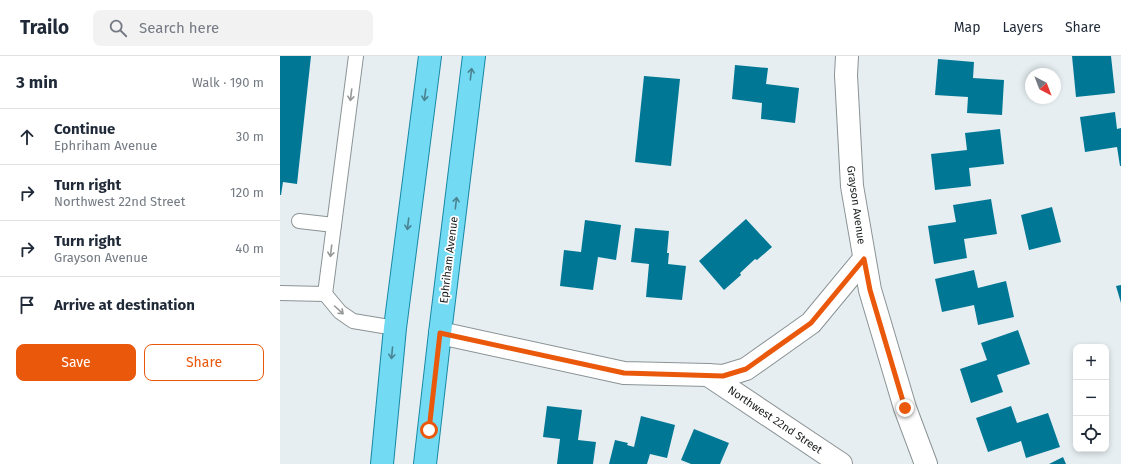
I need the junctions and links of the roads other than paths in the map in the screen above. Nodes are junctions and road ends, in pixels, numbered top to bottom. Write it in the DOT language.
graph roads {
  1 [pos="356,56"];
  2 [pos="430,56"];
  3 [pos="474,56"];
  4 [pos="847,56"];
  5 [pos="299,221"];
  6 [pos="334,225"];
  7 [pos="864,259"];
  8 [pos="280,293"];
  9 [pos="326,294"];
  10 [pos="395,328"];
  11 [pos="440,333"];
  12 [pos="708,376"];
  13 [pos="382,464"];
  14 [pos="426,464"];
  15 [pos="841,464"];
  16 [pos="926,464"];
  1 -- 6 [label="lane, one-way"];
  2 -- 10 [label="main road, one-way"];
  11 -- 3 [label="main road, Ephriham Avenue, one-way"];
  4 -- 7 [label="street, Grayson Avenue"];
  5 -- 6 [label="lane"];
  6 -- 9 [label="lane, one-way"];
  7 -- 12 [label="street, Northwest 22nd Street"];
  7 -- 16 [label="street, Grayson Avenue"];
  8 -- 9 [label="lane"];
  9 -- 10 [label="lane, one-way"];
  10 -- 13 [label="main road, one-way"];
  11 -- 12 [label="street, Northwest 22nd Street"];
  11 -- 14 [label="main road, Ephriham Avenue"];
  12 -- 15 [label="street, Northwest 22nd Street"];
}
